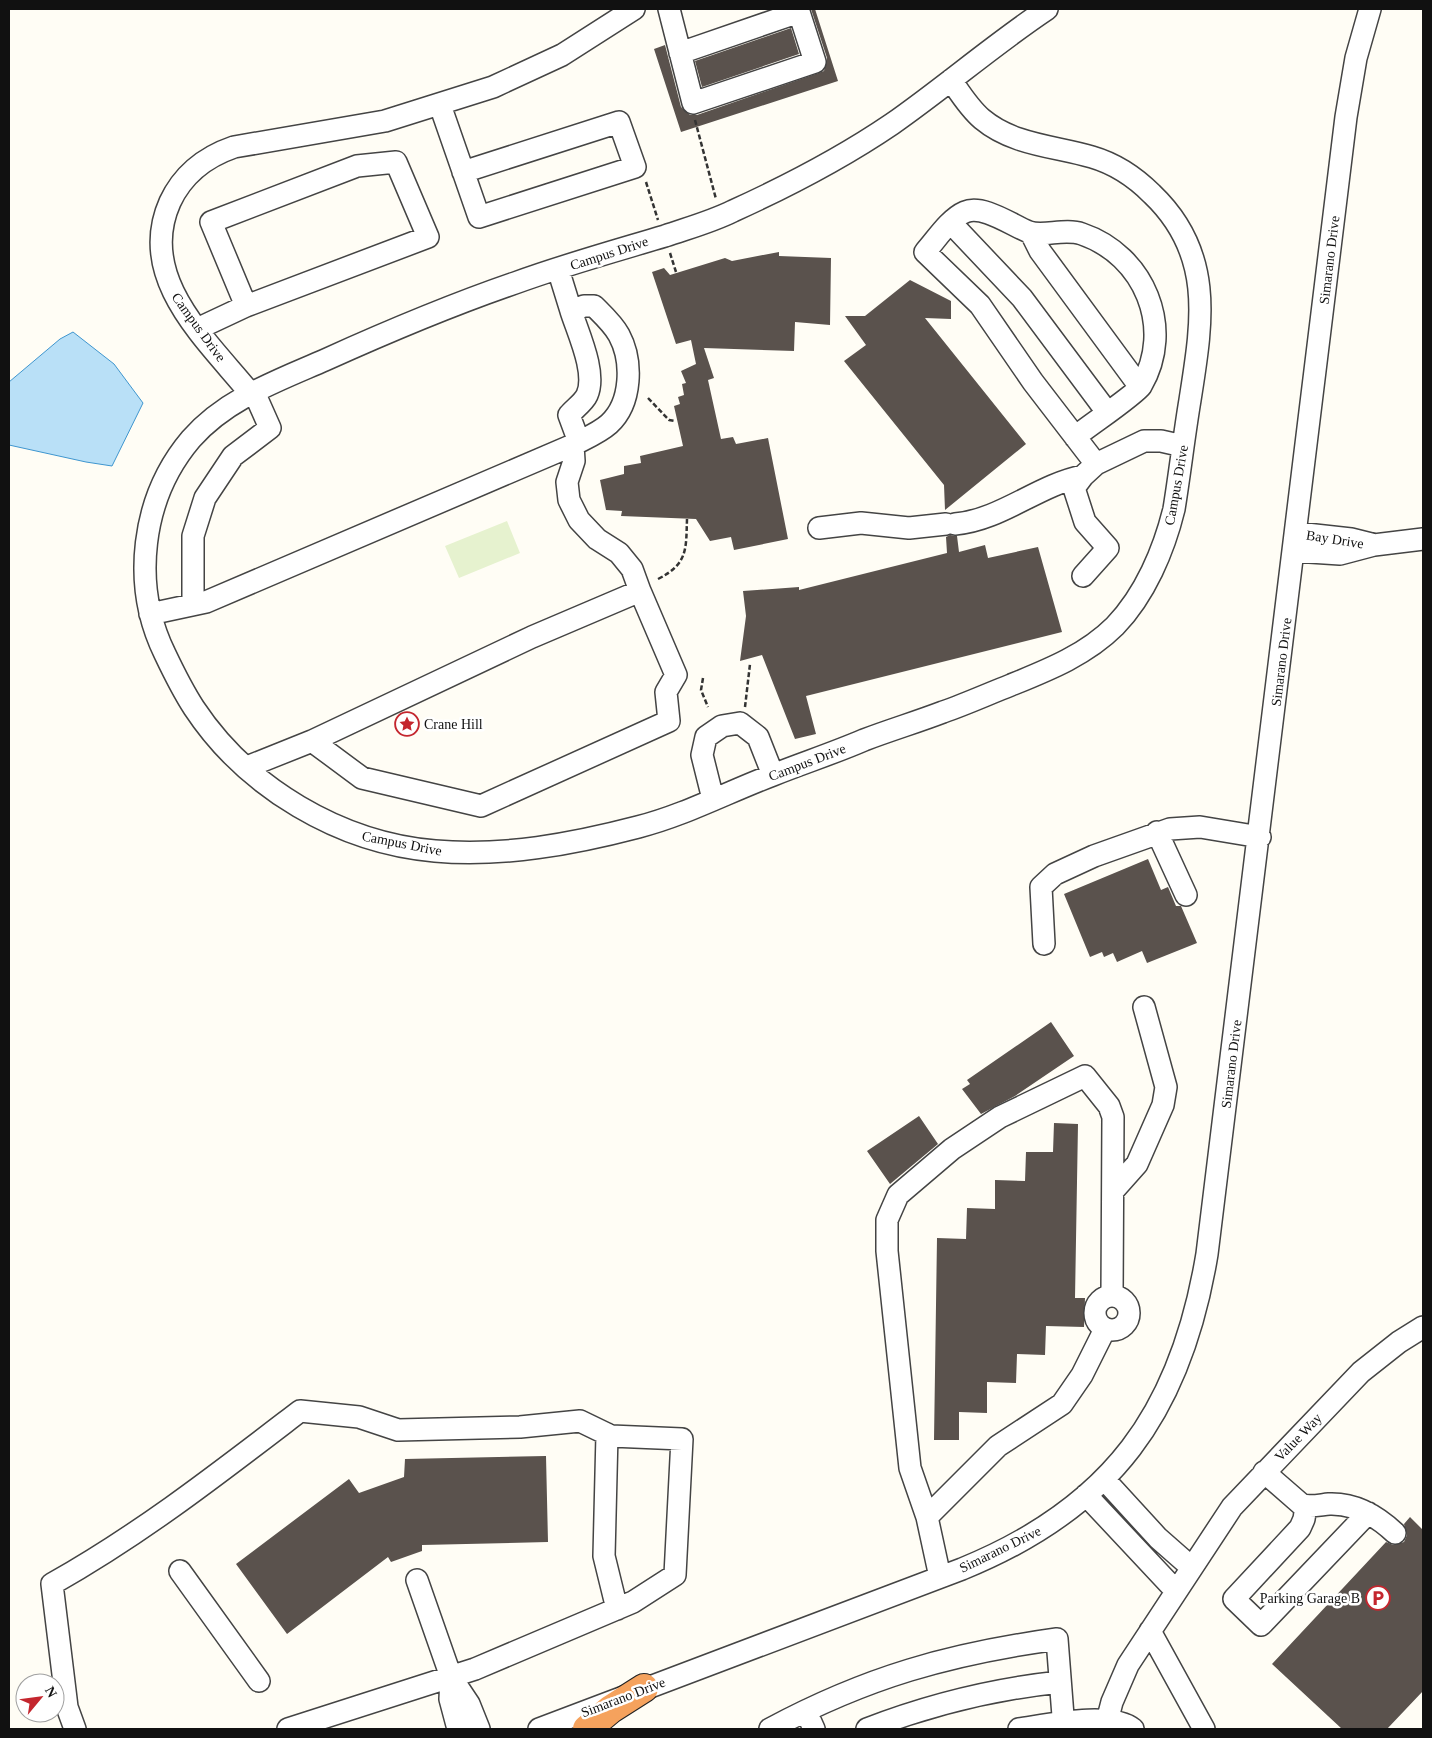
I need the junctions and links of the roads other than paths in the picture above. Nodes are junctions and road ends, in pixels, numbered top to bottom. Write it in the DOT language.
graph roads {
  1 [pos="634,9"];
  2 [pos="669,9"];
  3 [pos="1047,9"];
  4 [pos="1370,9"];
  5 [pos="680,54"];
  6 [pos="951,80"];
  7 [pos="440,105"];
  8 [pos="463,172"];
  9 [pos="951,224"];
  10 [pos="1031,233"];
  11 [pos="558,269"];
  12 [pos="246,306"];
  13 [pos="571,311"];
  14 [pos="197,329"];
  15 [pos="1140,387"];
  16 [pos="252,393"];
  17 [pos="1107,412"];
  18 [pos="1074,436"];
  19 [pos="576,444"];
  20 [pos="1183,446"];
  21 [pos="1089,470"];
  22 [pos="819,528"];
  23 [pos="1423,539"];
  24 [pos="1296,542"];
  25 [pos="1083,576"];
  26 [pos="640,591"];
  27 [pos="193,604"];
  28 [pos="150,614"];
  29 [pos="312,741"];
  30 [pos="247,767"];
  31 [pos="773,775"];
  32 [pos="713,799"];
  33 [pos="1157,832"];
  34 [pos="1260,837"];
  35 [pos="1186,895"];
  36 [pos="1044,944"];
  37 [pos="1144,1007"];
  38 [pos="1113,1191"];
  39 [pos="1423,1327"];
  40 [pos="607,1434"];
  41 [pos="1264,1472"];
  42 [pos="1104,1479"];
  43 [pos="1086,1496"];
  44 [pos="1306,1506"];
  45 [pos="1368,1513"];
  46 [pos="927,1517"];
  47 [pos="1395,1533"];
  48 [pos="1191,1567"];
  49 [pos="180,1571"];
  50 [pos="940,1577"];
  51 [pos="417,1580"];
  52 [pos="1176,1592"];
  53 [pos="617,1609"];
  54 [pos="1150,1631"];
  55 [pos="451,1678"];
  56 [pos="259,1681"];
  57 [pos="1060,1682"];
  58 [pos="644,1688"];
  59 [pos="810,1720"];
  60 [pos="1064,1726"];
  61 [pos="1106,1726"];
  62 [pos="75,1729"];
  63 [pos="288,1729"];
  64 [pos="458,1729"];
  65 [pos="479,1729"];
  66 [pos="539,1729"];
  67 [pos="587,1729"];
  68 [pos="770,1729"];
  69 [pos="867,1729"];
  70 [pos="1020,1729"];
  71 [pos="1133,1729"];
  72 [pos="1204,1729"];
  1 -- 7 [label="street, Campus Drive"];
  2 -- 5 [label="street"];
  3 -- 6 [label="street, Campus Drive"];
  4 -- 24 [label="street, Simarano Drive"];
  5 -- 5 [label="street"];
  6 -- 11 [label="street, Campus Drive"];
  6 -- 20 [label="street, Campus Drive"];
  7 -- 8 [label="street"];
  7 -- 14 [label="street, Campus Drive"];
  8 -- 8 [label="street"];
  9 -- 10 [label="street"];
  9 -- 17 [label="street"];
  9 -- 18 [label="street"];
  10 -- 15 [label="street"];
  10 -- 15 [label="street"];
  11 -- 13 [label="street"];
  11 -- 16 [label="street, Campus Drive"];
  12 -- 12 [label="street"];
  12 -- 14 [label="street"];
  13 -- 19 [label="street"];
  13 -- 19 [label="street"];
  14 -- 16 [label="street, Campus Drive"];
  15 -- 17 [label="street"];
  16 -- 27 [label="street"];
  16 -- 28 [label="street, Campus Drive"];
  17 -- 18 [label="street"];
  18 -- 21 [label="street"];
  19 -- 26 [label="street"];
  19 -- 27 [label="street"];
  20 -- 21 [label="street"];
  20 -- 31 [label="street, Campus Drive"];
  21 -- 22 [label="street"];
  21 -- 25 [label="street"];
  23 -- 24 [label="street, Bay Drive"];
  24 -- 34 [label="street, Simarano Drive"];
  26 -- 29 [label="street"];
  26 -- 29 [label="street"];
  27 -- 28 [label="street"];
  28 -- 30 [label="street, Campus Drive"];
  29 -- 30 [label="street"];
  30 -- 32 [label="street, Campus Drive"];
  31 -- 32 [label="street, Campus Drive"];
  31 -- 32 [label="street"];
  33 -- 34 [label="street"];
  33 -- 35 [label="street"];
  33 -- 36 [label="street"];
  34 -- 42 [label="street, Simarano Drive"];
  37 -- 38 [label="street"];
  38 -- 46 [label="street"];
  38 -- 46 [label="street"];
  39 -- 41 [label="street, Value Way"];
  40 -- 53 [label="street"];
  40 -- 53 [label="street"];
  40 -- 62 [label="street"];
  41 -- 44 [label="street"];
  41 -- 48 [label="street, Value Way"];
  42 -- 43 [label="street, Simarano Drive"];
  42 -- 48 [label="street"];
  43 -- 50 [label="street, Simarano Drive"];
  43 -- 52 [label="street"];
  44 -- 45 [label="street"];
  44 -- 45 [label="street"];
  45 -- 47 [label="street"];
  46 -- 50 [label="street"];
  48 -- 52 [label="street, Value Way"];
  49 -- 56 [label="street"];
  50 -- 58 [label="street, Simarano Drive"];
  51 -- 55 [label="street"];
  52 -- 54 [label="street, Value Way"];
  53 -- 55 [label="street"];
  54 -- 61 [label="street, Value Way"];
  54 -- 72 [label="street"];
  55 -- 63 [label="street"];
  55 -- 64 [label="street"];
  55 -- 65 [label="street"];
  57 -- 59 [label="street"];
  57 -- 60 [label="street"];
  57 -- 69 [label="street"];
  58 -- 66 [label="street, Simarano Drive"];
  58 -- 67 [label="highway"];
  59 -- 68 [label="street"];
  60 -- 61 [label="street"];
  60 -- 70 [label="street"];
  61 -- 71 [label="street"];
}
